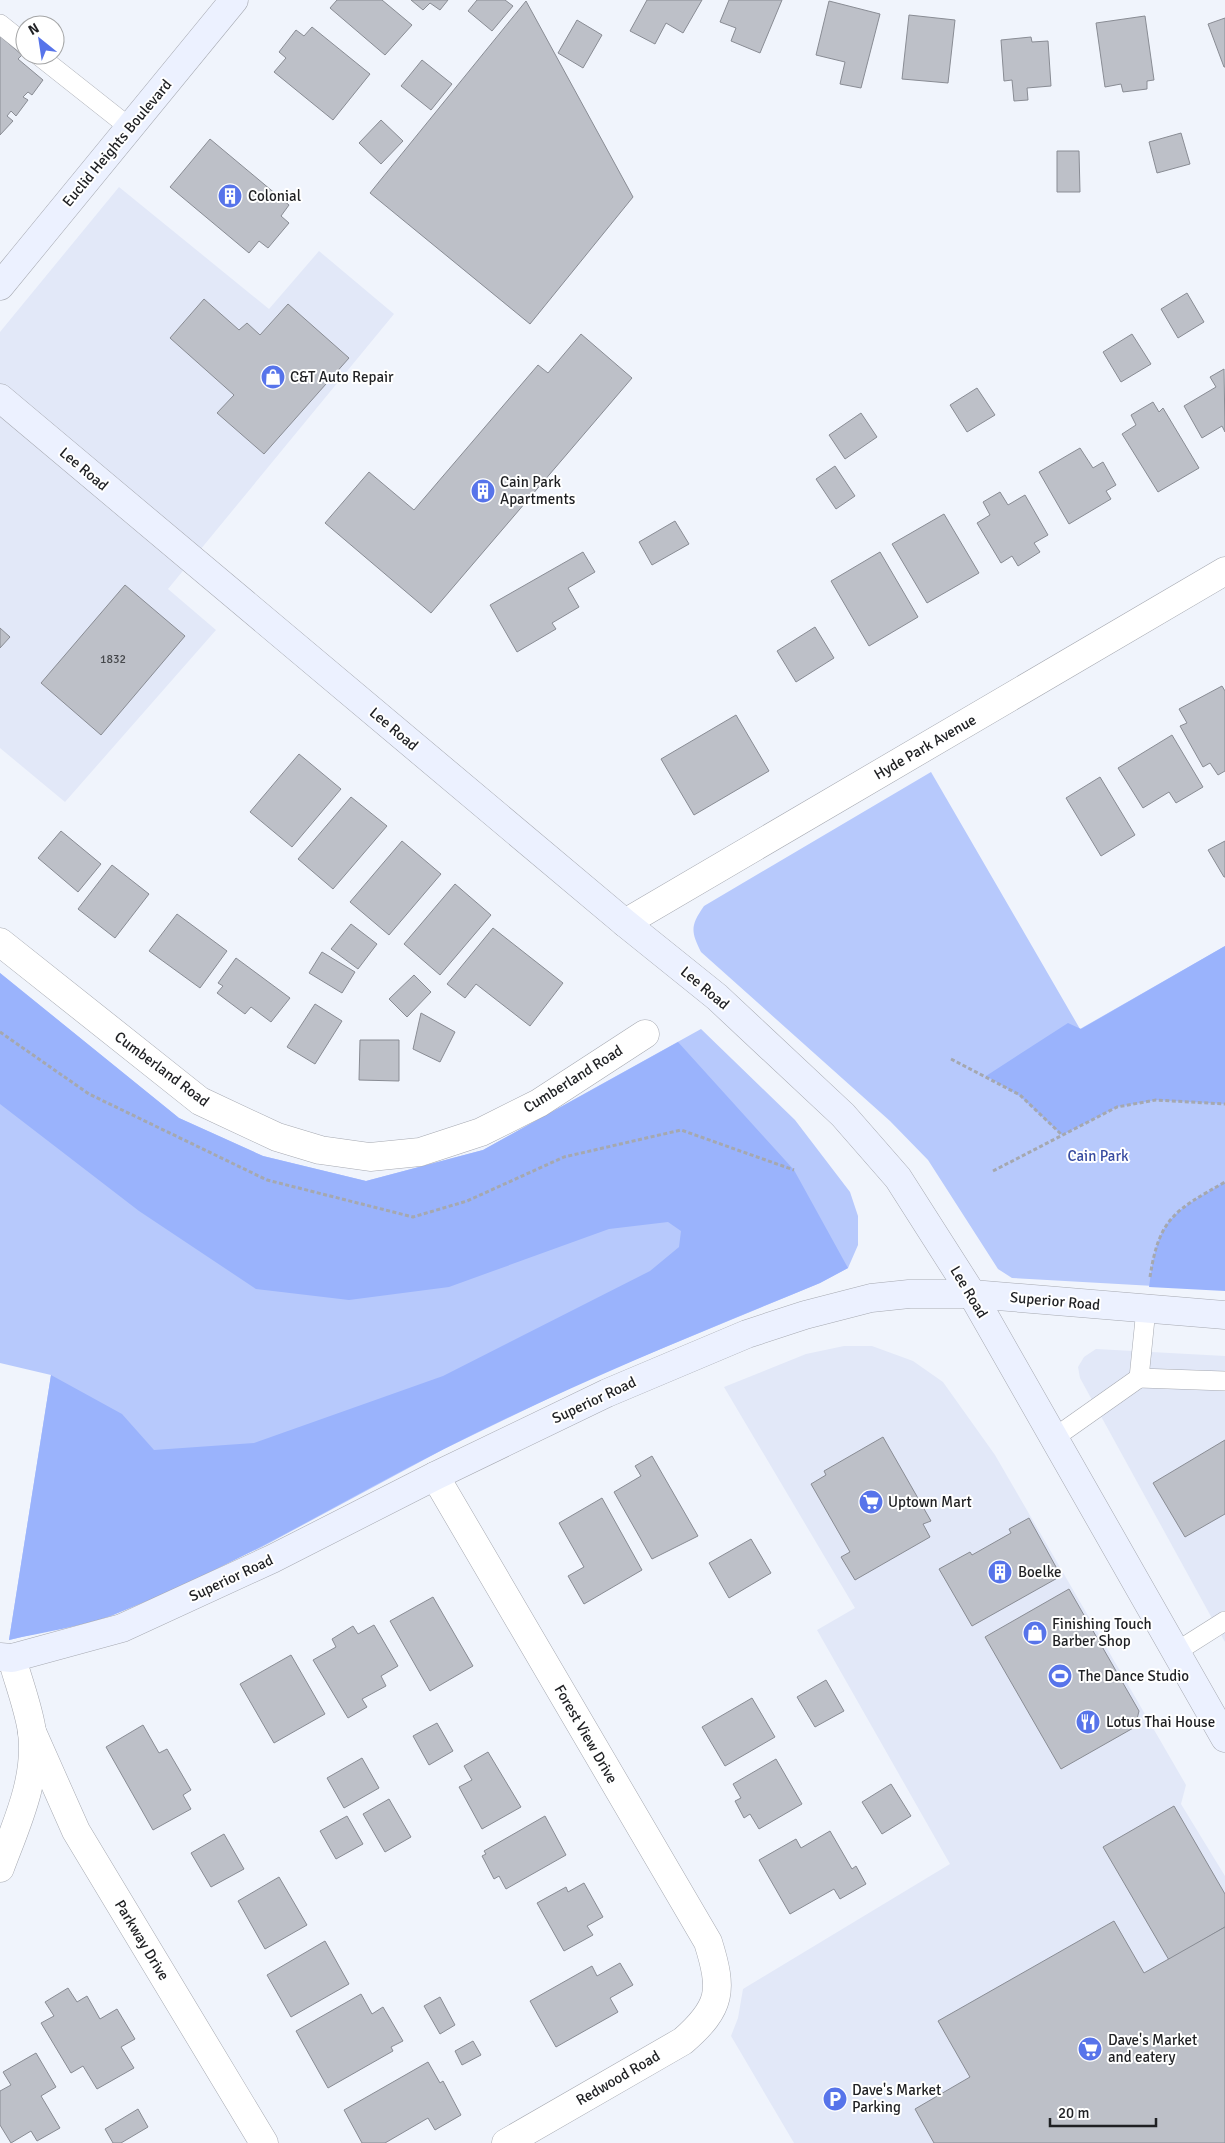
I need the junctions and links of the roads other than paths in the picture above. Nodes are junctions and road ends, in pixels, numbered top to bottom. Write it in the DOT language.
graph roads {
  1 [pos="234,0"];
  2 [pos="0,24"];
  3 [pos="15,36"];
  4 [pos="51,65"];
  5 [pos="129,127"];
  6 [pos="0,286"];
  7 [pos="0,398"];
  8 [pos="1225,571"];
  9 [pos="626,923"];
  10 [pos="0,942"];
  11 [pos="646,1034"];
  12 [pos="972,1294"];
  13 [pos="1146,1308"];
  14 [pos="1225,1315"];
  15 [pos="1139,1378"];
  16 [pos="1225,1381"];
  17 [pos="1054,1438"];
  18 [pos="435,1476"];
  19 [pos="1225,1621"];
  20 [pos="1176,1652"];
  21 [pos="6,1658"];
  22 [pos="32,1732"];
  23 [pos="1225,1738"];
  24 [pos="0,1868"];
  25 [pos="717,1998"];
  26 [pos="264,2143"];
  27 [pos="506,2143"];
  1 -- 5 [label="main road, Euclid Heights Boulevard"];
  2 -- 3 [label="lane"];
  4 -- 5 [label="lane"];
  5 -- 6 [label="main road, Euclid Heights Boulevard"];
  7 -- 9 [label="main road, Lee Road"];
  8 -- 9 [label="street, Hyde Park Avenue"];
  9 -- 12 [label="main road, Lee Road"];
  10 -- 11 [label="street, Cumberland Road"];
  12 -- 13 [label="main road, Superior Road"];
  12 -- 17 [label="main road, Lee Road"];
  12 -- 18 [label="main road, Superior Road"];
  13 -- 14 [label="main road, Superior Road"];
  13 -- 15 [label="lane"];
  15 -- 16 [label="lane"];
  15 -- 17 [label="lane"];
  17 -- 20 [label="main road, Lee Road"];
  18 -- 21 [label="main road, Superior Road"];
  18 -- 25 [label="street, Forest View Drive"];
  19 -- 20 [label="lane"];
  20 -- 23 [label="main road, Lee Road"];
  21 -- 22 [label="street"];
  22 -- 24 [label="street"];
  22 -- 26 [label="street, Parkway Drive"];
  25 -- 27 [label="street, Redwood Road"];
}
